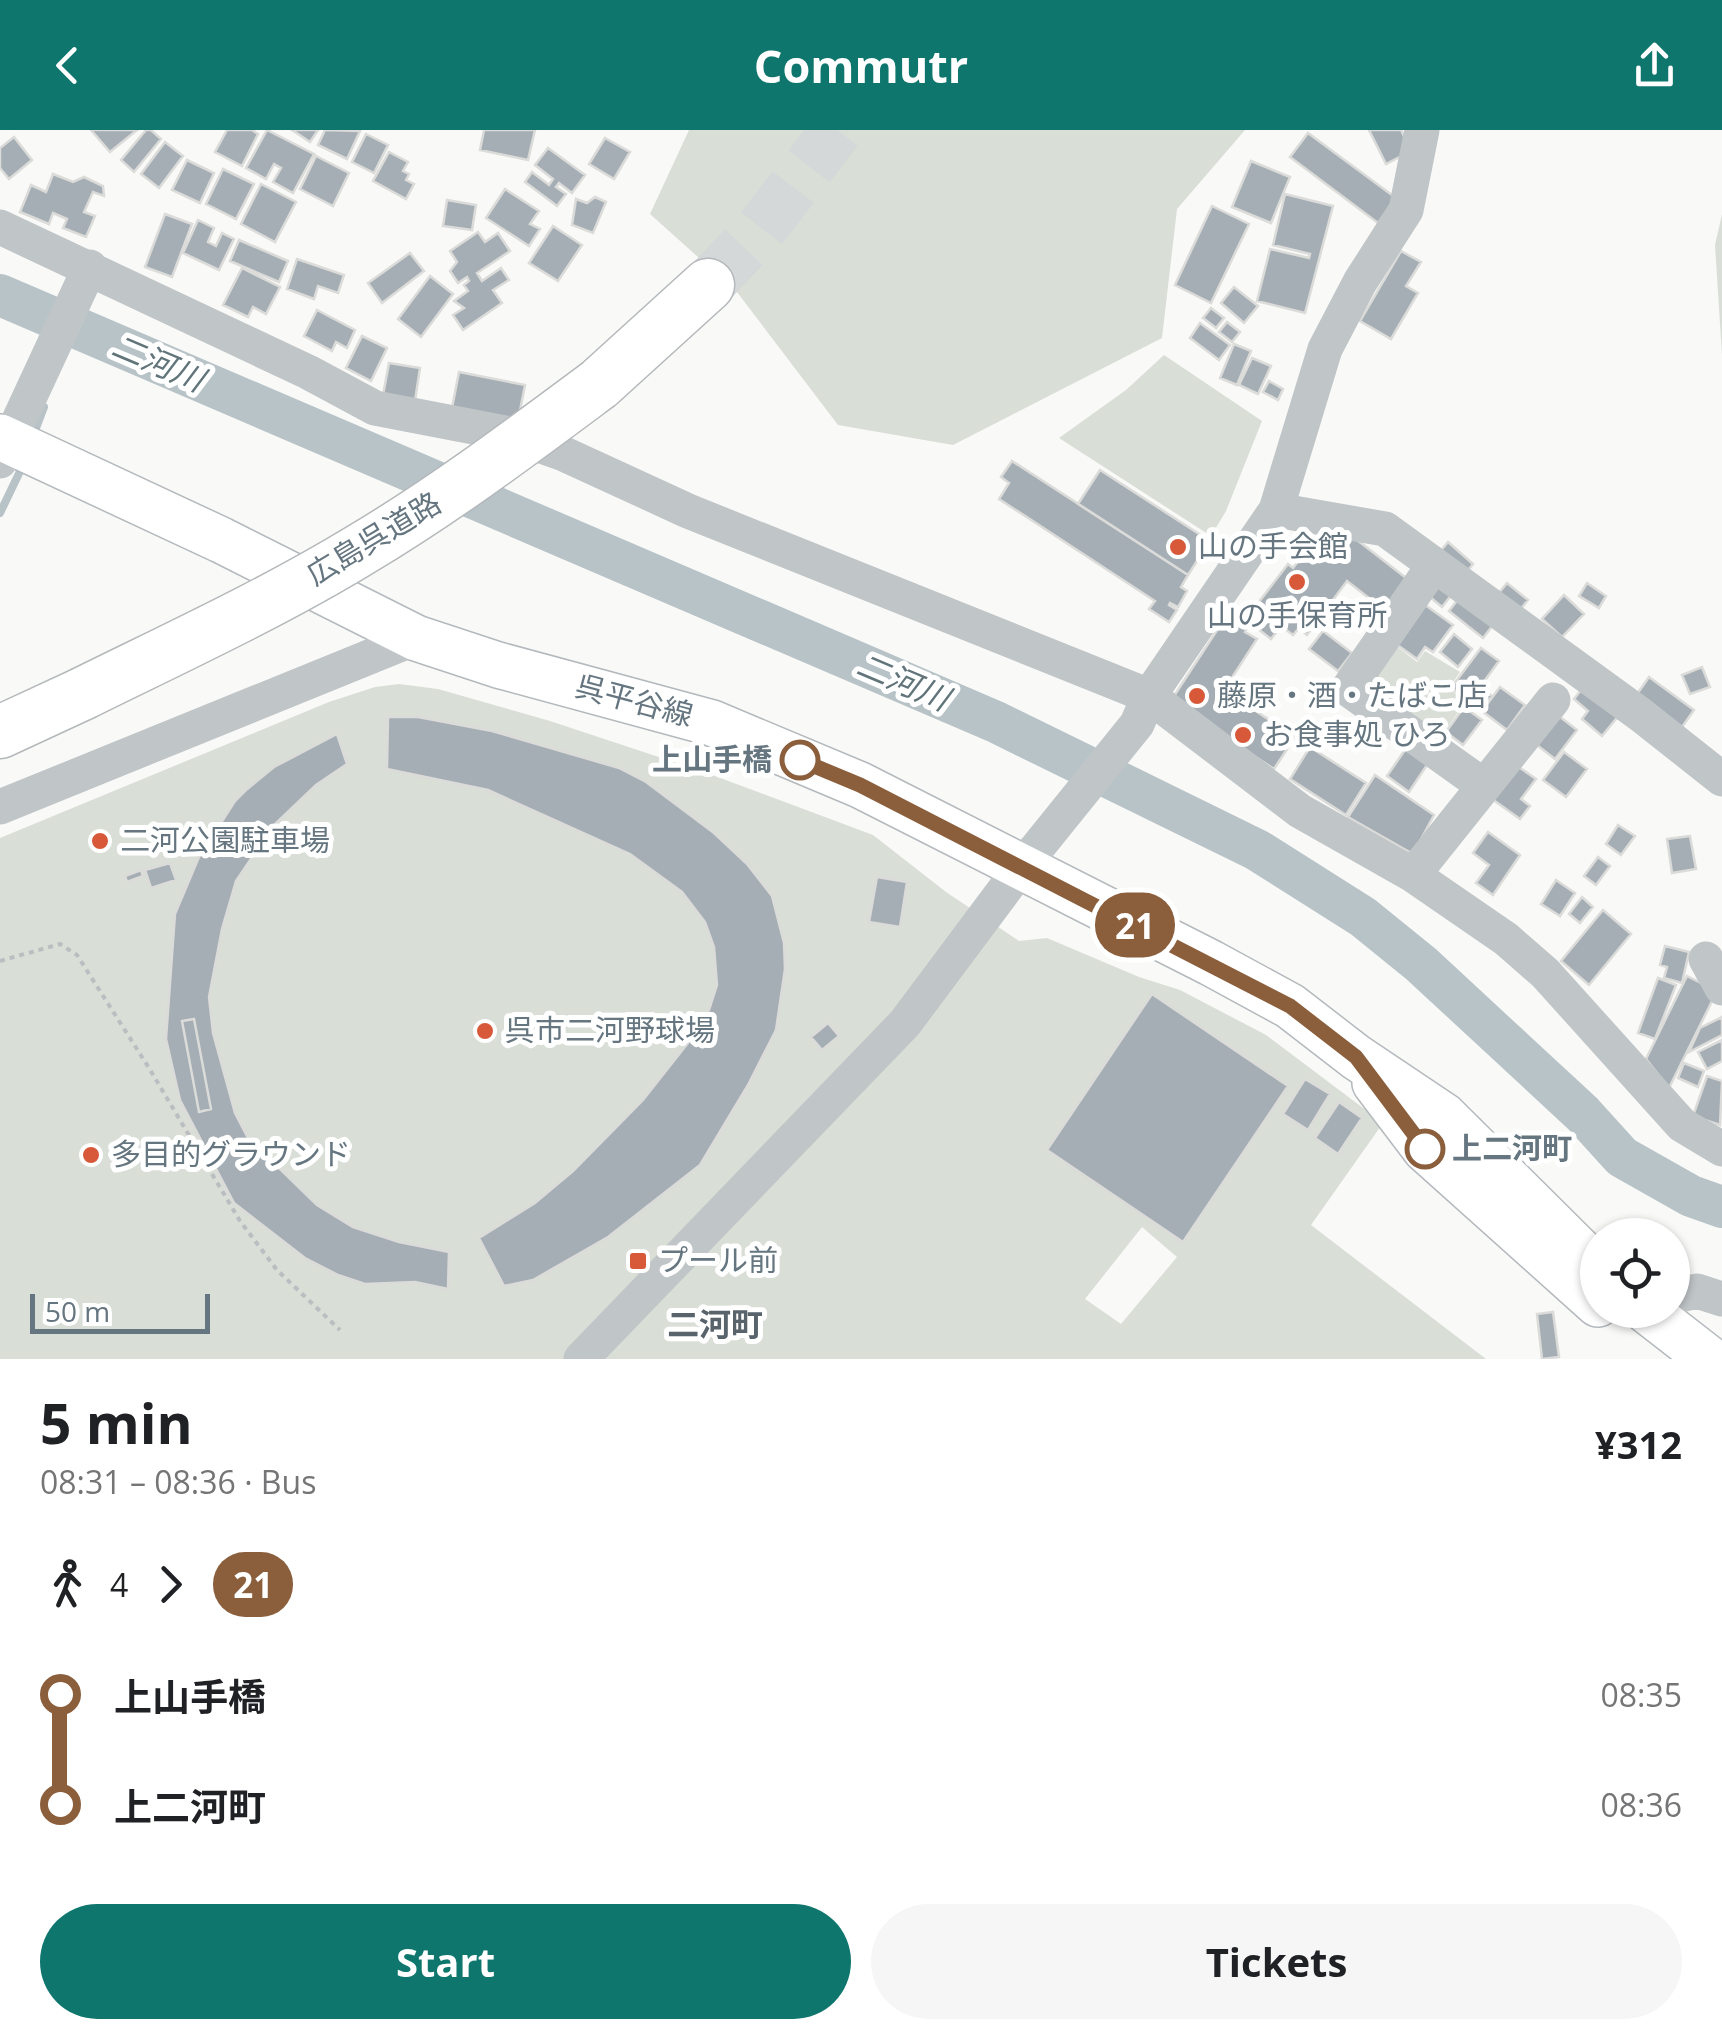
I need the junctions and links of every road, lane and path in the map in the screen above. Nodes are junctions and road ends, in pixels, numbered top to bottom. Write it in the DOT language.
graph roads {
  1 [pos="1422,130"];
  2 [pos="0,226"];
  3 [pos="86,274"];
  4 [pos="708,284"];
  5 [pos="7,438"];
  6 [pos="1276,510"];
  7 [pos="1434,565"];
  8 [pos="416,638"];
  9 [pos="1553,700"];
  10 [pos="1143,710"];
  11 [pos="0,732"];
  12 [pos="1722,779"];
  13 [pos="1484,786"];
  14 [pos="0,807"];
  15 [pos="1020,869"];
  16 [pos="1413,875"];
  17 [pos="0,961"];
  18 [pos="1356,1057"];
  19 [pos="1722,1149"];
  20 [pos="1580,1251"];
  21 [pos="1580,1288"];
  22 [pos="1690,1293"];
  23 [pos="1722,1298"];
  24 [pos="1627,1328"];
  25 [pos="1669,1328"];
  26 [pos="340,1330"];
  27 [pos="581,1359"];
  28 [pos="1664,1359"];
  29 [pos="1709,1359"];
  1 -- 6 [label="street"];
  2 -- 3 [label="street"];
  3 -- 5 [label="street"];
  3 -- 10 [label="street"];
  4 -- 11 [label="highway, 広島呉道路, bridge"];
  5 -- 8 [label="main road, 呉平谷線"];
  6 -- 7 [label="street"];
  6 -- 10 [label="street"];
  7 -- 12 [label="street"];
  7 -- 13 [label="street"];
  8 -- 14 [label="street"];
  8 -- 15 [label="main road, 呉平谷線"];
  9 -- 13 [label="street"];
  10 -- 15 [label="street"];
  10 -- 16 [label="street"];
  13 -- 16 [label="street"];
  15 -- 18 [label="main road, 呉平谷線"];
  15 -- 27 [label="street"];
  16 -- 19 [label="street"];
  17 -- 26 [label="path"];
  18 -- 20 [label="main road, 呉平谷線"];
  18 -- 21 [label="main road, 呉平谷線"];
  22 -- 23 [label="street"];
  24 -- 28 [label="main road"];
  25 -- 29 [label="main road"];
}
